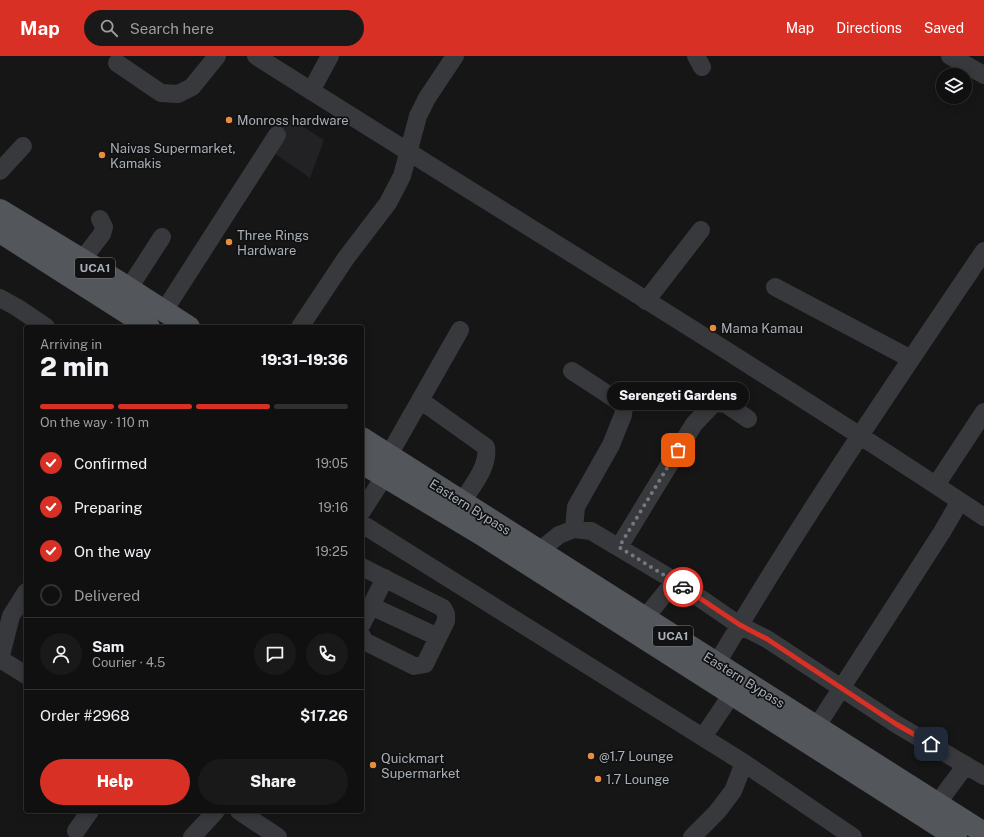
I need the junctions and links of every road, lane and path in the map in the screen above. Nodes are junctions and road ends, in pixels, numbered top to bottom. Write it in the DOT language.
graph roads {
  1 [pos="217,56"];
  2 [pos="256,56"];
  3 [pos="330,56"];
  4 [pos="455,56"];
  5 [pos="950,56"];
  6 [pos="117,63"];
  7 [pos="984,75"];
  8 [pos="311,91"];
  9 [pos="277,135"];
  10 [pos="23,146"];
  11 [pos="408,153"];
  12 [pos="0,171"];
  13 [pos="0,210"];
  14 [pos="100,219"];
  15 [pos="701,230"];
  16 [pos="0,232"];
  17 [pos="162,237"];
  18 [pos="984,251"];
  19 [pos="82,260"];
  20 [pos="774,287"];
  21 [pos="129,288"];
  22 [pos="0,298"];
  23 [pos="646,301"];
  24 [pos="164,311"];
  25 [pos="43,325"];
  26 [pos="146,325"];
  27 [pos="186,325"];
  28 [pos="301,325"];
  29 [pos="460,330"];
  30 [pos="911,359"];
  31 [pos="572,371"];
  32 [pos="420,400"];
  33 [pos="984,412"];
  34 [pos="748,419"];
  35 [pos="860,435"];
  36 [pos="364,439"];
  37 [pos="388,455"];
  38 [pos="364,464"];
  39 [pos="384,477"];
  40 [pos="936,485"];
  41 [pos="960,501"];
  42 [pos="462,502"];
  43 [pos="364,508"];
  44 [pos="984,517"];
  45 [pos="364,525"];
  46 [pos="574,529"];
  47 [pos="619,547"];
  48 [pos="539,551"];
  49 [pos="364,568"];
  50 [pos="385,578"];
  51 [pos="675,581"];
  52 [pos="24,595"];
  53 [pos="371,606"];
  54 [pos="645,618"];
  55 [pos="364,620"];
  56 [pos="740,625"];
  57 [pos="438,637"];
  58 [pos="364,641"];
  59 [pos="0,659"];
  60 [pos="717,663"];
  61 [pos="24,674"];
  62 [pos="842,688"];
  63 [pos="732,694"];
  64 [pos="817,726"];
  65 [pos="703,737"];
  66 [pos="744,763"];
  67 [pos="966,765"];
  68 [pos="984,776"];
  69 [pos="937,804"];
  70 [pos="89,813"];
  71 [pos="214,813"];
  72 [pos="242,813"];
  73 [pos="76,831"];
  74 [pos="984,833"];
  75 [pos="192,837"];
  76 [pos="278,837"];
  77 [pos="692,837"];
  78 [pos="853,837"];
  79 [pos="956,837"];
  1 -- 6 [label="street"];
  2 -- 8 [label="street"];
  3 -- 8 [label="street"];
  4 -- 11 [label="street"];
  5 -- 7 [label="street"];
  8 -- 11 [label="street"];
  9 -- 24 [label="street"];
  10 -- 12 [label="street"];
  11 -- 23 [label="street"];
  11 -- 28 [label="street"];
  13 -- 19 [label="main road, UCA1"];
  14 -- 19 [label="street"];
  15 -- 23 [label="street"];
  16 -- 26 [label="main road, UCA1"];
  17 -- 21 [label="street"];
  18 -- 30 [label="street"];
  19 -- 21 [label="main road, UCA1"];
  20 -- 30 [label="street"];
  21 -- 24 [label="main road, UCA1"];
  22 -- 25 [label="street"];
  23 -- 35 [label="street"];
  24 -- 27 [label="main road, UCA1"];
  29 -- 32 [label="street"];
  30 -- 35 [label="street"];
  31 -- 46 [label="street"];
  32 -- 37 [label="street"];
  32 -- 42 [label="street"];
  33 -- 40 [label="street"];
  34 -- 47 [label="street"];
  35 -- 40 [label="street"];
  35 -- 56 [label="street"];
  36 -- 37 [label="main road, Eastern Bypass / UCA1"];
  37 -- 42 [label="main road, Eastern Bypass / UCA1"];
  38 -- 39 [label="main road, Eastern Bypass / UCA1"];
  39 -- 43 [label="street"];
  39 -- 63 [label="main road, Eastern Bypass / UCA1"];
  40 -- 41 [label="street"];
  41 -- 44 [label="street"];
  41 -- 62 [label="street"];
  42 -- 48 [label="main road, Eastern Bypass / UCA1"];
  45 -- 65 [label="street"];
  46 -- 47 [label="street"];
  46 -- 48 [label="street"];
  47 -- 51 [label="street"];
  48 -- 54 [label="main road, Eastern Bypass / UCA1"];
  49 -- 50 [label="street"];
  50 -- 53 [label="street"];
  50 -- 57 [label="street"];
  51 -- 54 [label="street"];
  51 -- 56 [label="street"];
  52 -- 59 [label="street"];
  53 -- 55 [label="street"];
  53 -- 57 [label="street"];
  54 -- 60 [label="main road, Eastern Bypass / UCA1"];
  56 -- 60 [label="street"];
  56 -- 62 [label="street"];
  57 -- 58 [label="street"];
  59 -- 61 [label="street"];
  60 -- 64 [label="main road, Eastern Bypass / UCA1"];
  62 -- 64 [label="street"];
  62 -- 67 [label="street"];
  63 -- 65 [label="street"];
  63 -- 79 [label="main road, Eastern Bypass / UCA1"];
  64 -- 69 [label="main road, Eastern Bypass / UCA1"];
  65 -- 66 [label="street"];
  66 -- 77 [label="street"];
  66 -- 78 [label="street"];
  67 -- 68 [label="street"];
  67 -- 69 [label="street"];
  69 -- 74 [label="main road, Eastern Bypass / UCA1"];
  70 -- 73 [label="street"];
  71 -- 75 [label="street"];
  72 -- 76 [label="street"];
}
